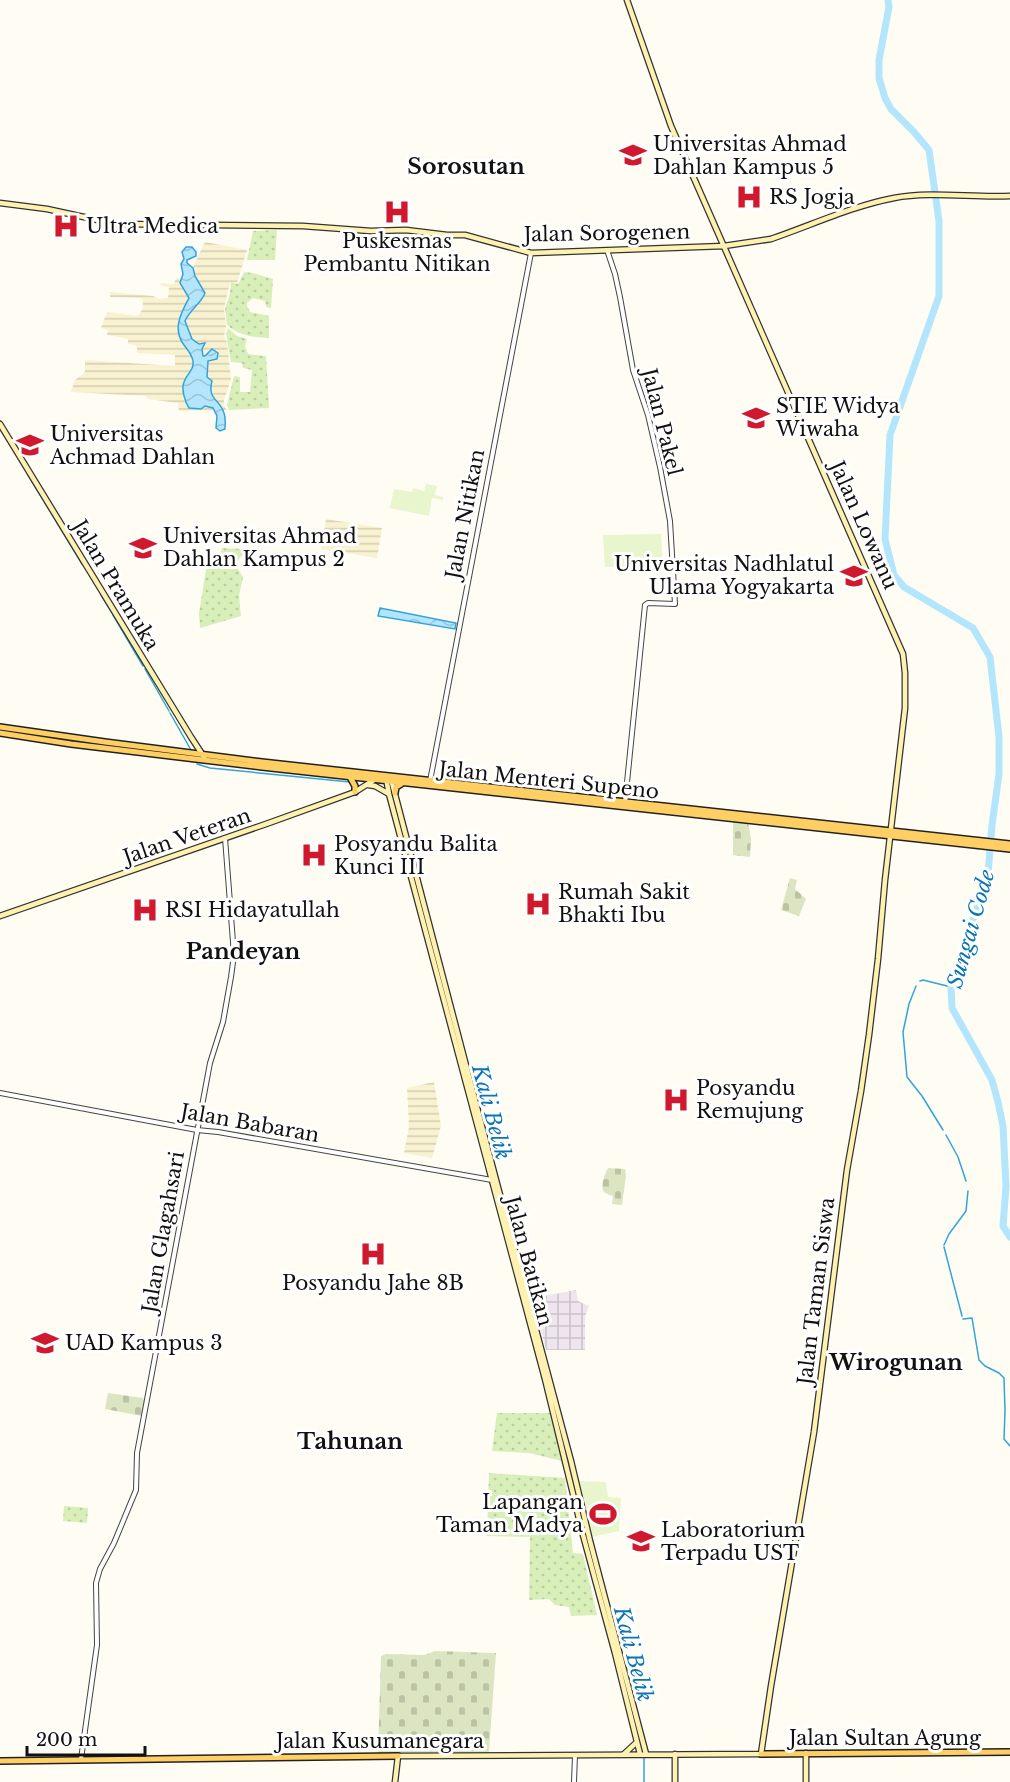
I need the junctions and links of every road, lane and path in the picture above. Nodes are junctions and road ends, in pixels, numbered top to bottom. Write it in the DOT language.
graph roads {
  1 [pos="627,0"];
  2 [pos="1010,196"];
  3 [pos="0,202"];
  4 [pos="724,246"];
  5 [pos="607,250"];
  6 [pos="531,253"];
  7 [pos="0,424"];
  8 [pos="0,727"];
  9 [pos="0,733"];
  10 [pos="205,758"];
  11 [pos="262,765"];
  12 [pos="350,777"];
  13 [pos="378,778"];
  14 [pos="389,779"];
  15 [pos="429,781"];
  16 [pos="403,783"];
  17 [pos="368,785"];
  18 [pos="355,792"];
  19 [pos="392,793"];
  20 [pos="624,805"];
  21 [pos="891,834"];
  22 [pos="225,838"];
  23 [pos="1007,846"];
  24 [pos="0,916"];
  25 [pos="0,1093"];
  26 [pos="197,1130"];
  27 [pos="494,1180"];
  28 [pos="585,1534"];
  29 [pos="637,1742"];
  30 [pos="1010,1752"];
  31 [pos="806,1753"];
  32 [pos="624,1754"];
  33 [pos="643,1754"];
  34 [pos="675,1754"];
  35 [pos="761,1754"];
  36 [pos="575,1755"];
  37 [pos="398,1756"];
  38 [pos="81,1759"];
  39 [pos="0,1761"];
  40 [pos="395,1782"];
  41 [pos="574,1782"];
  42 [pos="675,1782"];
  43 [pos="806,1782"];
  1 -- 4 [label="main road, Jalan Lowanu"];
  2 -- 4 [label="main road, Jalan Sorogenen"];
  3 -- 6 [label="main road, Jalan Sorogenen"];
  4 -- 5 [label="main road, Jalan Sorogenen"];
  4 -- 21 [label="main road, Jalan Lowanu"];
  5 -- 6 [label="main road, Jalan Sorogenen"];
  5 -- 20 [label="street, Jalan Pakel"];
  6 -- 15 [label="street, Jalan Nitikan"];
  7 -- 10 [label="main road, Jalan Pramuka"];
  8 -- 10 [label="main road"];
  9 -- 10 [label="main road"];
  10 -- 11 [label="main road, Jalan Menteri Supeno"];
  11 -- 12 [label="main road, Jalan Menteri Supeno"];
  11 -- 13 [label="main road, Jalan Menteri Supeno"];
  12 -- 13 [label="main road, Jalan Menteri Supeno"];
  12 -- 18 [label="main road"];
  13 -- 14 [label="main road, Jalan Menteri Supeno"];
  13 -- 17 [label="main road, Jalan Veteran"];
  14 -- 15 [label="main road, Jalan Menteri Supeno"];
  14 -- 16 [label="main road, Jalan Menteri Supeno"];
  14 -- 19 [label="main road, Jalan Batikan"];
  15 -- 20 [label="main road, Jalan Menteri Supeno"];
  16 -- 19 [label="main road"];
  16 -- 20 [label="main road, Jalan Menteri Supeno"];
  17 -- 18 [label="main road, Jalan Veteran"];
  17 -- 19 [label="main road"];
  18 -- 22 [label="main road, Jalan Veteran"];
  19 -- 27 [label="main road, Jalan Batikan"];
  20 -- 21 [label="main road, Jalan Menteri Supeno"];
  21 -- 23 [label="main road, Jalan Menteri Supeno"];
  21 -- 35 [label="main road, Jalan Taman Siswa"];
  22 -- 24 [label="main road, Jalan Veteran"];
  22 -- 26 [label="street, Jalan Glagahsari"];
  25 -- 26 [label="street, Jalan Babaran"];
  26 -- 27 [label="street, Jalan Babaran"];
  26 -- 38 [label="street, Jalan Glagahsari"];
  27 -- 28 [label="main road, Jalan Batikan"];
  28 -- 29 [label="main road, Jalan Batikan"];
  28 -- 33 [label="main road, Jalan Batikan"];
  29 -- 32 [label="main road"];
  29 -- 33 [label="main road, Jalan Batikan"];
  30 -- 31 [label="main road, Jalan Sultan Agung"];
  31 -- 35 [label="main road, Jalan Sultan Agung"];
  31 -- 43 [label="main road"];
  32 -- 33 [label="main road, Jalan Kusumanegara"];
  32 -- 36 [label="main road, Jalan Kusumanegara"];
  33 -- 34 [label="main road, Jalan Kusumanegara"];
  34 -- 35 [label="main road, Jalan Kusumanegara"];
  34 -- 42 [label="main road"];
  36 -- 37 [label="main road, Jalan Kusumanegara"];
  36 -- 41 [label="street"];
  37 -- 38 [label="main road, Jalan Kusumanegara"];
  37 -- 40 [label="main road"];
  38 -- 39 [label="main road, Jalan Kusumanegara"];
}
